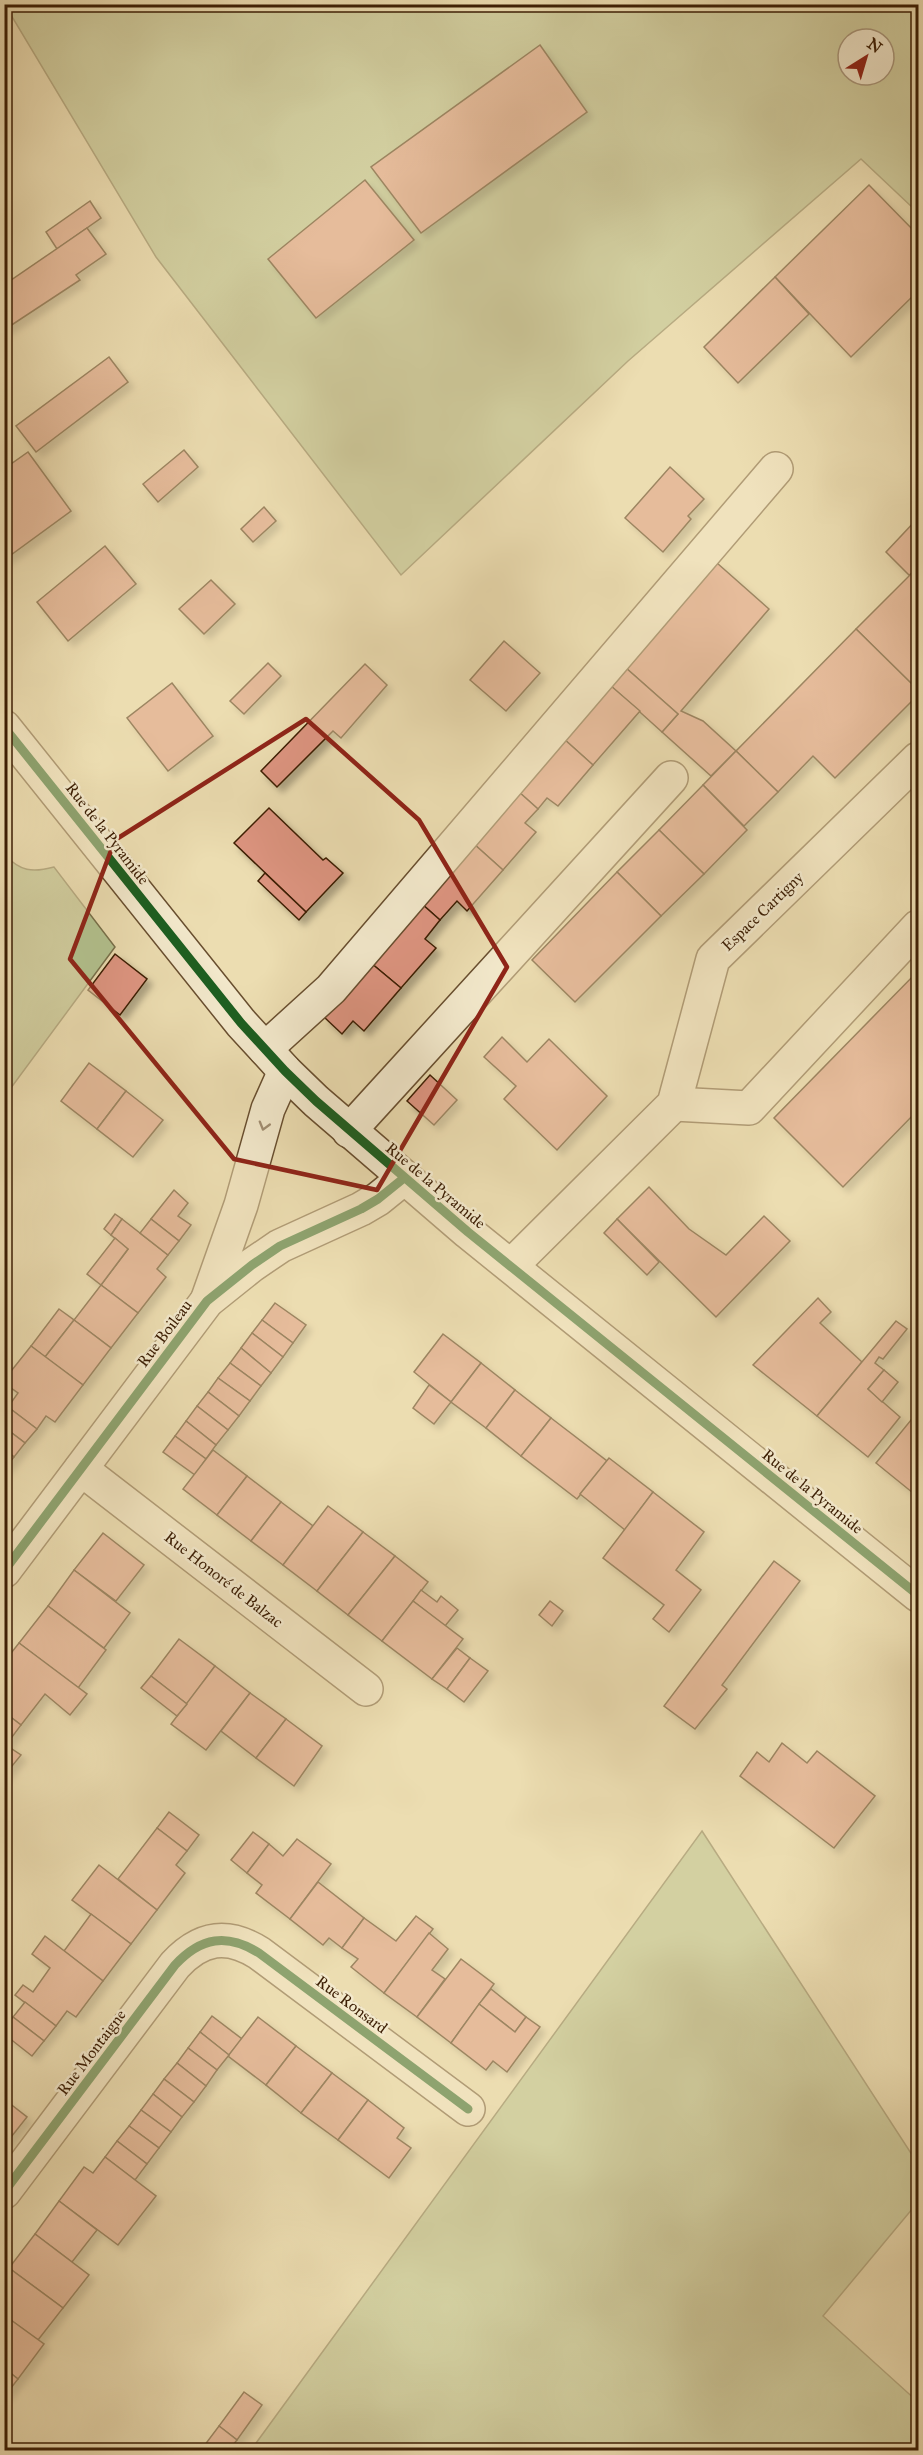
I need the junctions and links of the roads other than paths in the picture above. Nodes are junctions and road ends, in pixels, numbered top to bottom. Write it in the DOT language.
graph roads {
  1 [pos="776,469"];
  2 [pos="4,727"];
  3 [pos="918,759"];
  4 [pos="671,778"];
  5 [pos="918,927"];
  6 [pos="275,1060"];
  7 [pos="674,1104"];
  8 [pos="350,1131"];
  9 [pos="404,1178"];
  10 [pos="511,1266"];
  11 [pos="207,1301"];
  12 [pos="81,1469"];
  13 [pos="4,1571"];
  14 [pos="918,1595"];
  15 [pos="366,1689"];
  16 [pos="211,1941"];
  17 [pos="468,2109"];
  18 [pos="4,2192"];
  1 -- 6 [label="street"];
  2 -- 6 [label="street, Rue de la Pyramide"];
  3 -- 7 [label="street, Espace Cartigny"];
  4 -- 8 [label="street"];
  5 -- 7 [label="street"];
  6 -- 8 [label="street, Rue de la Pyramide"];
  6 -- 11 [label="street, Rue Boileau, one-way"];
  7 -- 10 [label="street"];
  8 -- 9 [label="street, Rue de la Pyramide"];
  9 -- 10 [label="street, Rue de la Pyramide"];
  9 -- 11 [label="street, Rue Boileau"];
  10 -- 14 [label="street, Rue de la Pyramide"];
  11 -- 12 [label="street, Rue Boileau"];
  12 -- 13 [label="street, Rue Boileau"];
  12 -- 15 [label="street, Rue Honoré de Balzac"];
  16 -- 17 [label="street, Rue Ronsard"];
  16 -- 18 [label="street, Rue Montaigne"];
}
